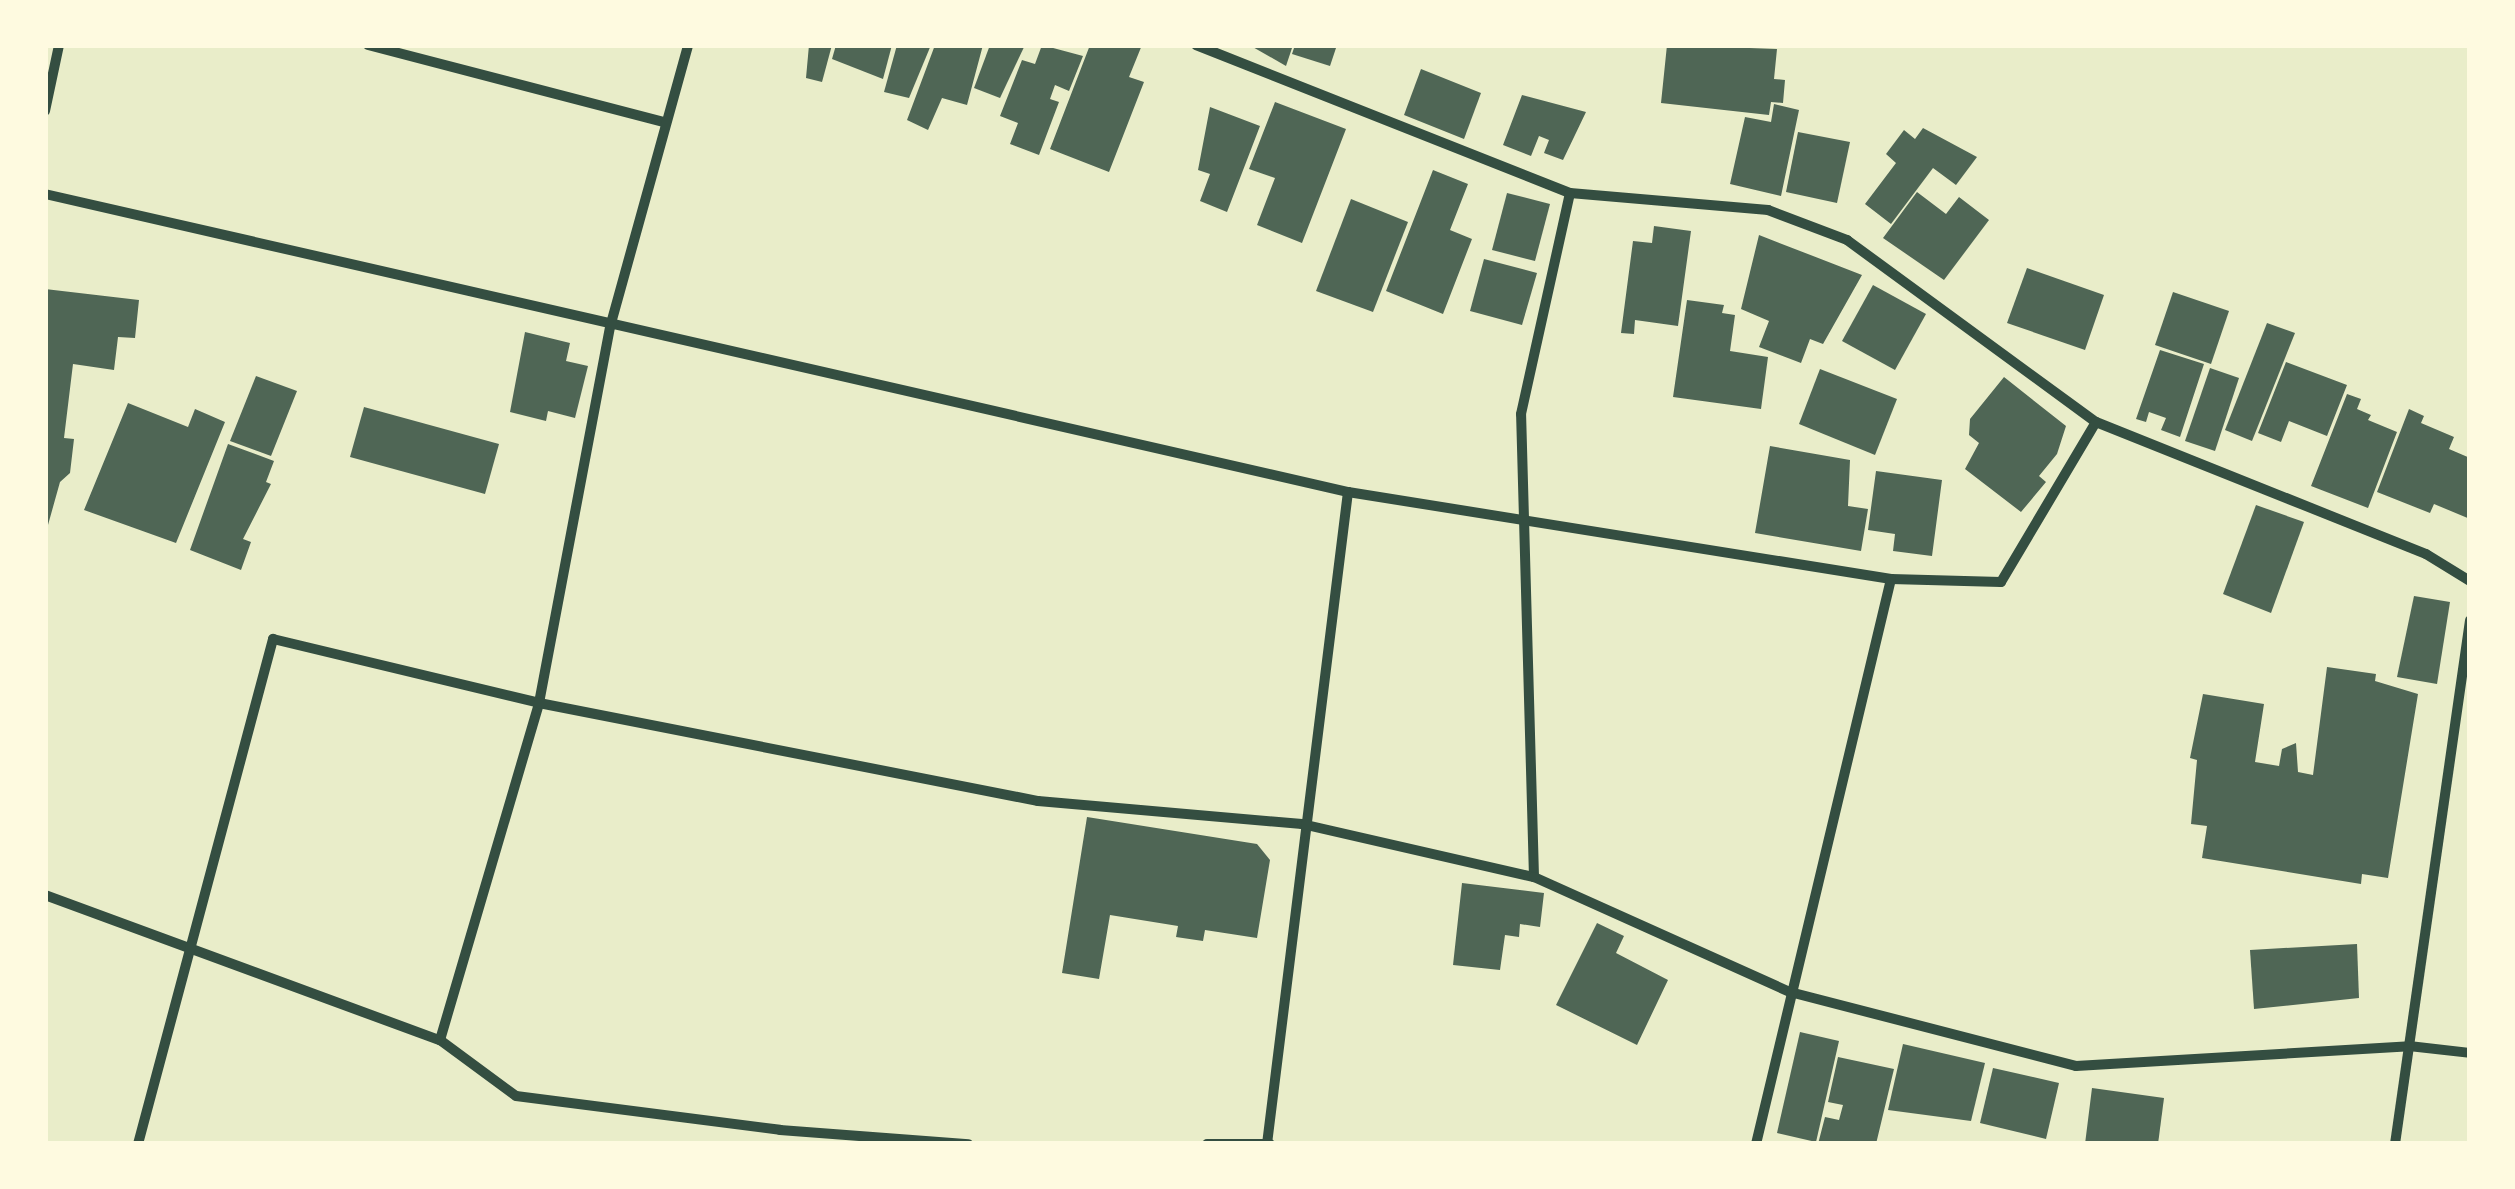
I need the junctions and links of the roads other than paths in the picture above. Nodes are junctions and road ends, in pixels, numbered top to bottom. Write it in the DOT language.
graph roads {
  1 [pos="58,45"];
  2 [pos="368,45"];
  3 [pos="688,45"];
  4 [pos="1196,45"];
  5 [pos="45,111"];
  6 [pos="663,122"];
  7 [pos="1570,193"];
  8 [pos="45,194"];
  9 [pos="610,327"];
  10 [pos="2096,422"];
  11 [pos="1348,492"];
  12 [pos="1519,519"];
  13 [pos="1891,579"];
  14 [pos="2470,581"];
  15 [pos="2470,620"];
  16 [pos="539,703"];
  17 [pos="1302,824"];
  18 [pos="1534,877"];
  19 [pos="45,895"];
  20 [pos="188,953"];
  21 [pos="1790,992"];
  22 [pos="440,1040"];
  23 [pos="2408,1046"];
  24 [pos="2470,1053"];
  25 [pos="138,1144"];
  26 [pos="968,1144"];
  27 [pos="1206,1144"];
  28 [pos="1268,1144"];
  29 [pos="1756,1144"];
  30 [pos="2395,1144"];
  1 -- 5 [label="street"];
  2 -- 6 [label="street"];
  3 -- 6 [label="street"];
  4 -- 7 [label="street"];
  6 -- 9 [label="street"];
  7 -- 10 [label="street"];
  7 -- 12 [label="street"];
  8 -- 9 [label="street"];
  9 -- 11 [label="street"];
  9 -- 16 [label="street"];
  10 -- 13 [label="street"];
  10 -- 14 [label="street"];
  11 -- 12 [label="street"];
  11 -- 17 [label="street"];
  12 -- 13 [label="street"];
  12 -- 18 [label="street"];
  13 -- 21 [label="street"];
  15 -- 23 [label="street"];
  16 -- 17 [label="street"];
  16 -- 20 [label="street"];
  16 -- 22 [label="street"];
  17 -- 18 [label="street"];
  17 -- 28 [label="street"];
  18 -- 21 [label="street"];
  19 -- 20 [label="street"];
  20 -- 22 [label="street"];
  20 -- 25 [label="street"];
  21 -- 23 [label="street"];
  21 -- 29 [label="street"];
  22 -- 26 [label="street"];
  23 -- 24 [label="street"];
  23 -- 30 [label="street"];
  27 -- 28 [label="street"];
}
